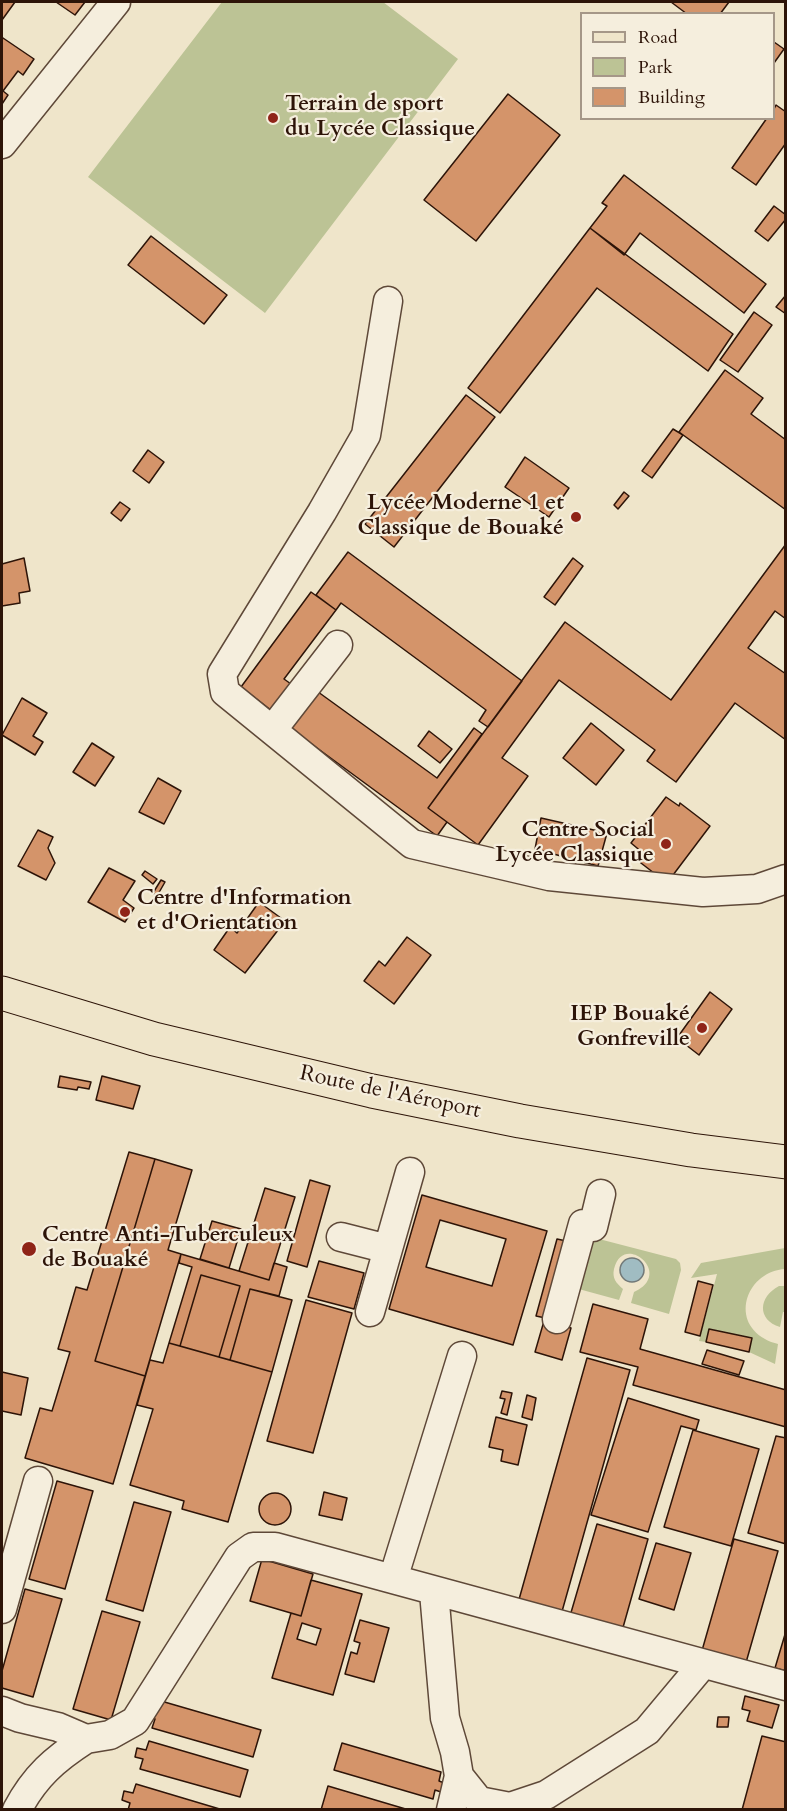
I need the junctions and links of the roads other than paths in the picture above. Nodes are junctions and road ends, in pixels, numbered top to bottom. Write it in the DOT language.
graph roads {
  1 [pos="116,2"];
  2 [pos="2,144"];
  3 [pos="388,301"];
  4 [pos="338,645"];
  5 [pos="273,729"];
  6 [pos="786,879"];
  7 [pos="2,993"];
  8 [pos="786,1162"];
  9 [pos="410,1172"];
  10 [pos="601,1194"];
  11 [pos="341,1238"];
  12 [pos="388,1249"];
  13 [pos="370,1312"];
  14 [pos="556,1319"];
  15 [pos="462,1356"];
  16 [pos="38,1481"];
  17 [pos="393,1579"];
  18 [pos="434,1592"];
  19 [pos="2,1609"];
  20 [pos="703,1664"];
  21 [pos="786,1686"];
  22 [pos="2,1711"];
  23 [pos="86,1738"];
  24 [pos="459,1776"];
  25 [pos="17,1809"];
  26 [pos="450,1809"];
  1 -- 2 [label="street"];
  3 -- 5 [label="street"];
  4 -- 5 [label="street"];
  5 -- 6 [label="street"];
  7 -- 8 [label="main road, Route de l'Aéroport"];
  9 -- 12 [label="street"];
  10 -- 14 [label="street"];
  11 -- 12 [label="street"];
  12 -- 13 [label="street"];
  15 -- 17 [label="street"];
  16 -- 19 [label="street"];
  17 -- 18 [label="street"];
  17 -- 23 [label="street"];
  18 -- 20 [label="street"];
  18 -- 24 [label="street"];
  20 -- 21 [label="street"];
  20 -- 24 [label="street"];
  22 -- 23 [label="street"];
  23 -- 25 [label="street"];
  24 -- 26 [label="street"];
}
